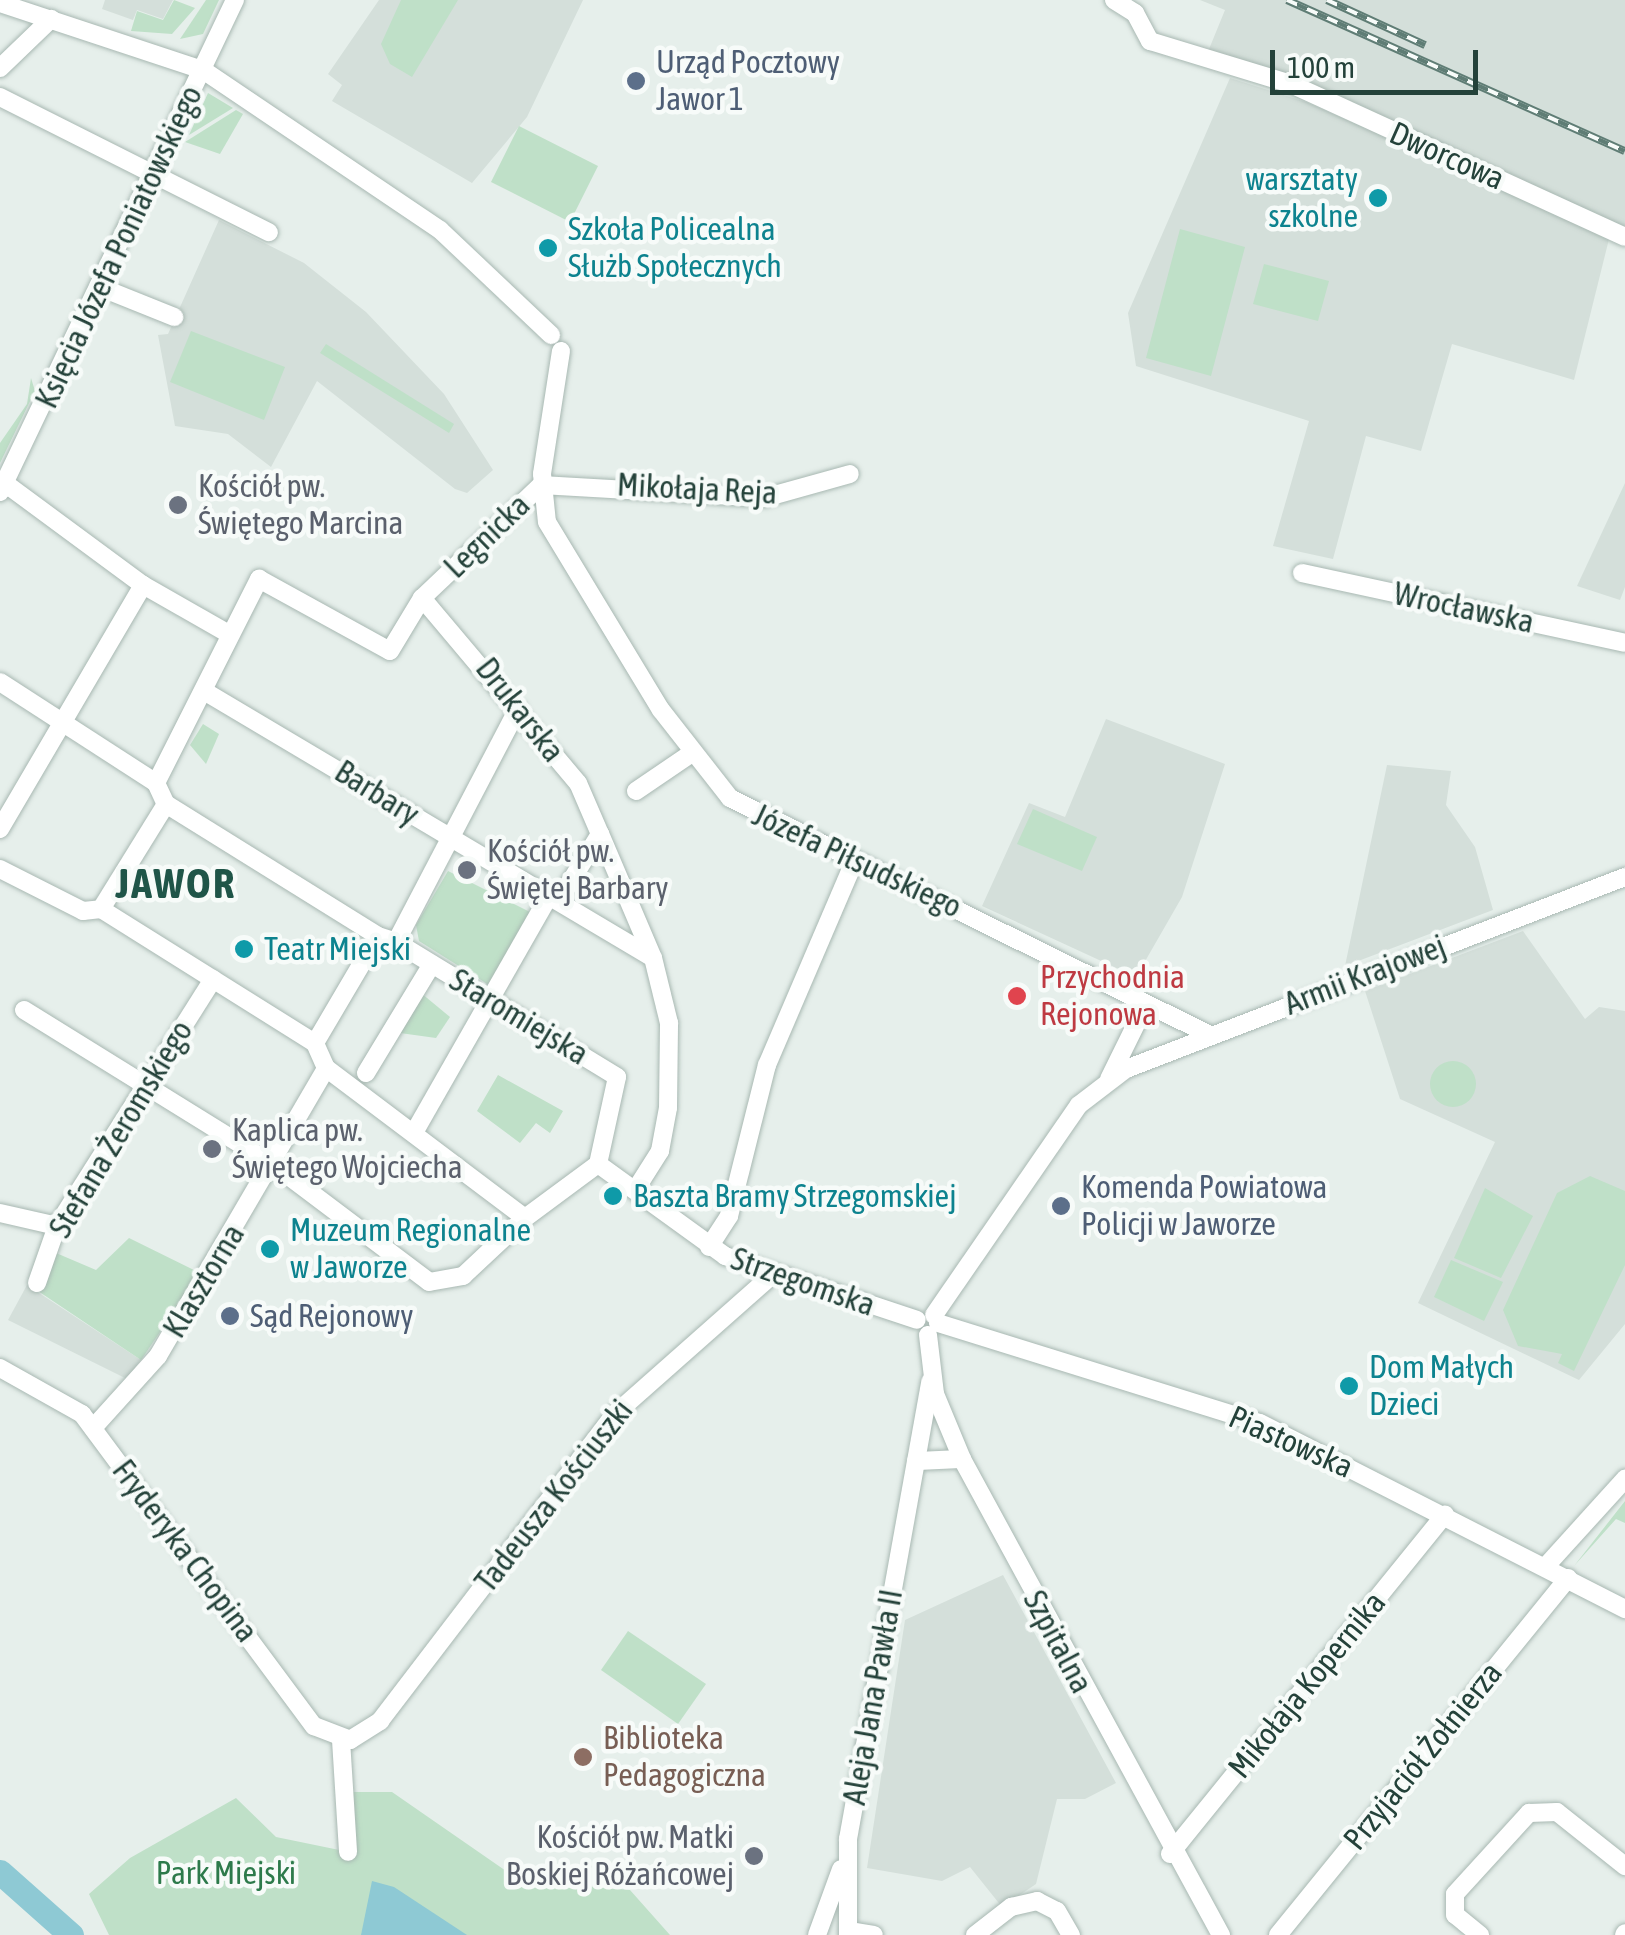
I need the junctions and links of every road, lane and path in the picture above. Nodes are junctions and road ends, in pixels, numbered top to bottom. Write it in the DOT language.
graph roads {
  1 [pos="235,0"];
  2 [pos="1114,0"];
  3 [pos="0,3"];
  4 [pos="51,19"];
  5 [pos="0,68"];
  6 [pos="203,70"];
  7 [pos="0,97"];
  8 [pos="155,173"];
  9 [pos="270,232"];
  10 [pos="1625,237"];
  11 [pos="102,288"];
  12 [pos="174,317"];
  13 [pos="850,474"];
  14 [pos="541,485"];
  15 [pos="3,488"];
  16 [pos="1302,573"];
  17 [pos="144,585"];
  18 [pos="422,598"];
  19 [pos="230,634"];
  20 [pos="1625,643"];
  21 [pos="0,682"];
  22 [pos="204,691"];
  23 [pos="518,710"];
  24 [pos="60,723"];
  25 [pos="692,752"];
  26 [pos="156,783"];
  27 [pos="636,790"];
  28 [pos="166,804"];
  29 [pos="0,829"];
  30 [pos="600,834"];
  31 [pos="454,841"];
  32 [pos="854,862"];
  33 [pos="0,868"];
  34 [pos="1625,876"];
  35 [pos="554,897"];
  36 [pos="92,910"];
  37 [pos="387,939"];
  38 [pos="653,958"];
  39 [pos="432,964"];
  40 [pos="212,979"];
  41 [pos="1134,994"];
  42 [pos="489,998"];
  43 [pos="24,1010"];
  44 [pos="1208,1034"];
  45 [pos="315,1043"];
  46 [pos="326,1068"];
  47 [pos="366,1073"];
  48 [pos="1109,1080"];
  49 [pos="148,1086"];
  50 [pos="415,1131"];
  51 [pos="598,1164"];
  52 [pos="274,1165"];
  53 [pos="636,1189"];
  54 [pos="0,1213"];
  55 [pos="526,1218"];
  56 [pos="57,1226"];
  57 [pos="710,1247"];
  58 [pos="772,1276"];
  59 [pos="37,1283"];
  60 [pos="948,1296"];
  61 [pos="929,1323"];
  62 [pos="959,1324"];
  63 [pos="0,1368"];
  64 [pos="930,1375"];
  65 [pos="93,1428"];
  66 [pos="962,1459"];
  67 [pos="916,1461"];
  68 [pos="1625,1479"];
  69 [pos="1444,1514"];
  70 [pos="1546,1566"];
  71 [pos="1568,1578"];
  72 [pos="1625,1609"];
  73 [pos="349,1739"];
  74 [pos="848,1840"];
  75 [pos="348,1852"];
  76 [pos="1170,1854"];
  77 [pos="1625,1866"];
  78 [pos="848,1933"];
  79 [pos="817,1935"];
  80 [pos="874,1935"];
  81 [pos="975,1935"];
  82 [pos="1071,1935"];
  83 [pos="1221,1935"];
  84 [pos="1278,1935"];
  85 [pos="1480,1935"];
  1 -- 6 [label="street, Księcia Józefa Poniatowskiego"];
  2 -- 10 [label="street, Dworcowa"];
  3 -- 4 [label="street"];
  4 -- 5 [label="street"];
  4 -- 6 [label="street"];
  6 -- 8 [label="street, Księcia Józefa Poniatowskiego"];
  6 -- 14 [label="street, Legnicka"];
  7 -- 8 [label="street"];
  8 -- 9 [label="street"];
  8 -- 11 [label="street, Księcia Józefa Poniatowskiego"];
  11 -- 12 [label="street"];
  11 -- 15 [label="street, Księcia Józefa Poniatowskiego"];
  13 -- 14 [label="street, Mikołaja Reja"];
  14 -- 18 [label="street, Legnicka"];
  14 -- 25 [label="street, Józefa Piłsudskiego"];
  15 -- 17 [label="street"];
  16 -- 20 [label="street, Wrocławska"];
  17 -- 19 [label="street"];
  17 -- 24 [label="street"];
  18 -- 19 [label="street, Legnicka"];
  18 -- 23 [label="street, Drukarska"];
  19 -- 22 [label="street"];
  21 -- 24 [label="street"];
  22 -- 26 [label="street"];
  22 -- 31 [label="street, Barbary"];
  23 -- 30 [label="street, Drukarska"];
  23 -- 31 [label="street"];
  24 -- 26 [label="street"];
  24 -- 29 [label="street"];
  25 -- 27 [label="street"];
  25 -- 32 [label="street, Józefa Piłsudskiego"];
  26 -- 28 [label="street"];
  28 -- 36 [label="street"];
  28 -- 37 [label="street, Staromiejska"];
  30 -- 35 [label="street"];
  30 -- 38 [label="street, Drukarska"];
  31 -- 35 [label="street, Barbary"];
  31 -- 37 [label="street"];
  32 -- 41 [label="street, Józefa Piłsudskiego"];
  32 -- 57 [label="street"];
  33 -- 36 [label="street"];
  34 -- 44 [label="street, Armii Krajowej"];
  35 -- 38 [label="street, Barbary"];
  35 -- 42 [label="street"];
  36 -- 40 [label="street"];
  37 -- 39 [label="street, Staromiejska"];
  37 -- 45 [label="street"];
  38 -- 53 [label="street, Drukarska"];
  39 -- 42 [label="street, Staromiejska"];
  39 -- 47 [label="street"];
  40 -- 45 [label="street"];
  40 -- 49 [label="street, Stefana Żeromskiego"];
  41 -- 44 [label="street, Józefa Piłsudskiego"];
  41 -- 48 [label="street, Armii Krajowej"];
  42 -- 50 [label="street"];
  42 -- 51 [label="street, Staromiejska"];
  43 -- 49 [label="street"];
  44 -- 48 [label="street, Armii Krajowej"];
  45 -- 46 [label="street"];
  46 -- 50 [label="street"];
  46 -- 52 [label="street, Klasztorna"];
  48 -- 60 [label="street, Armii Krajowej"];
  49 -- 52 [label="street"];
  49 -- 56 [label="street, Stefana Żeromskiego"];
  50 -- 55 [label="street"];
  51 -- 53 [label="street, Strzegomska"];
  51 -- 55 [label="street"];
  52 -- 55 [label="street"];
  52 -- 65 [label="street, Klasztorna"];
  53 -- 57 [label="street, Strzegomska"];
  54 -- 56 [label="street"];
  56 -- 59 [label="street, Stefana Żeromskiego"];
  57 -- 58 [label="street, Strzegomska"];
  58 -- 61 [label="street, Strzegomska"];
  58 -- 73 [label="street, Tadeusza Kościuszki"];
  60 -- 61 [label="street, Armii Krajowej"];
  60 -- 62 [label="street"];
  61 -- 62 [label="street, Piastowska"];
  61 -- 64 [label="street, Szpitalna"];
  62 -- 69 [label="street, Piastowska"];
  63 -- 65 [label="street, Fryderyka Chopina"];
  64 -- 66 [label="street, Szpitalna"];
  64 -- 67 [label="street, Aleja Jana Pawła II"];
  65 -- 73 [label="street, Fryderyka Chopina"];
  66 -- 67 [label="street"];
  66 -- 76 [label="street, Szpitalna"];
  67 -- 74 [label="street, Aleja Jana Pawła II"];
  68 -- 70 [label="street"];
  69 -- 70 [label="street, Piastowska"];
  69 -- 76 [label="street, Mikołaja Kopernika"];
  70 -- 71 [label="street, Piastowska"];
  71 -- 72 [label="street, Piastowska"];
  71 -- 84 [label="street, Przyjaciół Żołnierza"];
  73 -- 75 [label="street"];
  74 -- 78 [label="street, Aleja Jana Pawła II"];
  74 -- 79 [label="street"];
  76 -- 83 [label="street, Szpitalna"];
  77 -- 85 [label="street"];
  78 -- 80 [label="street"];
  81 -- 82 [label="street"];
}
